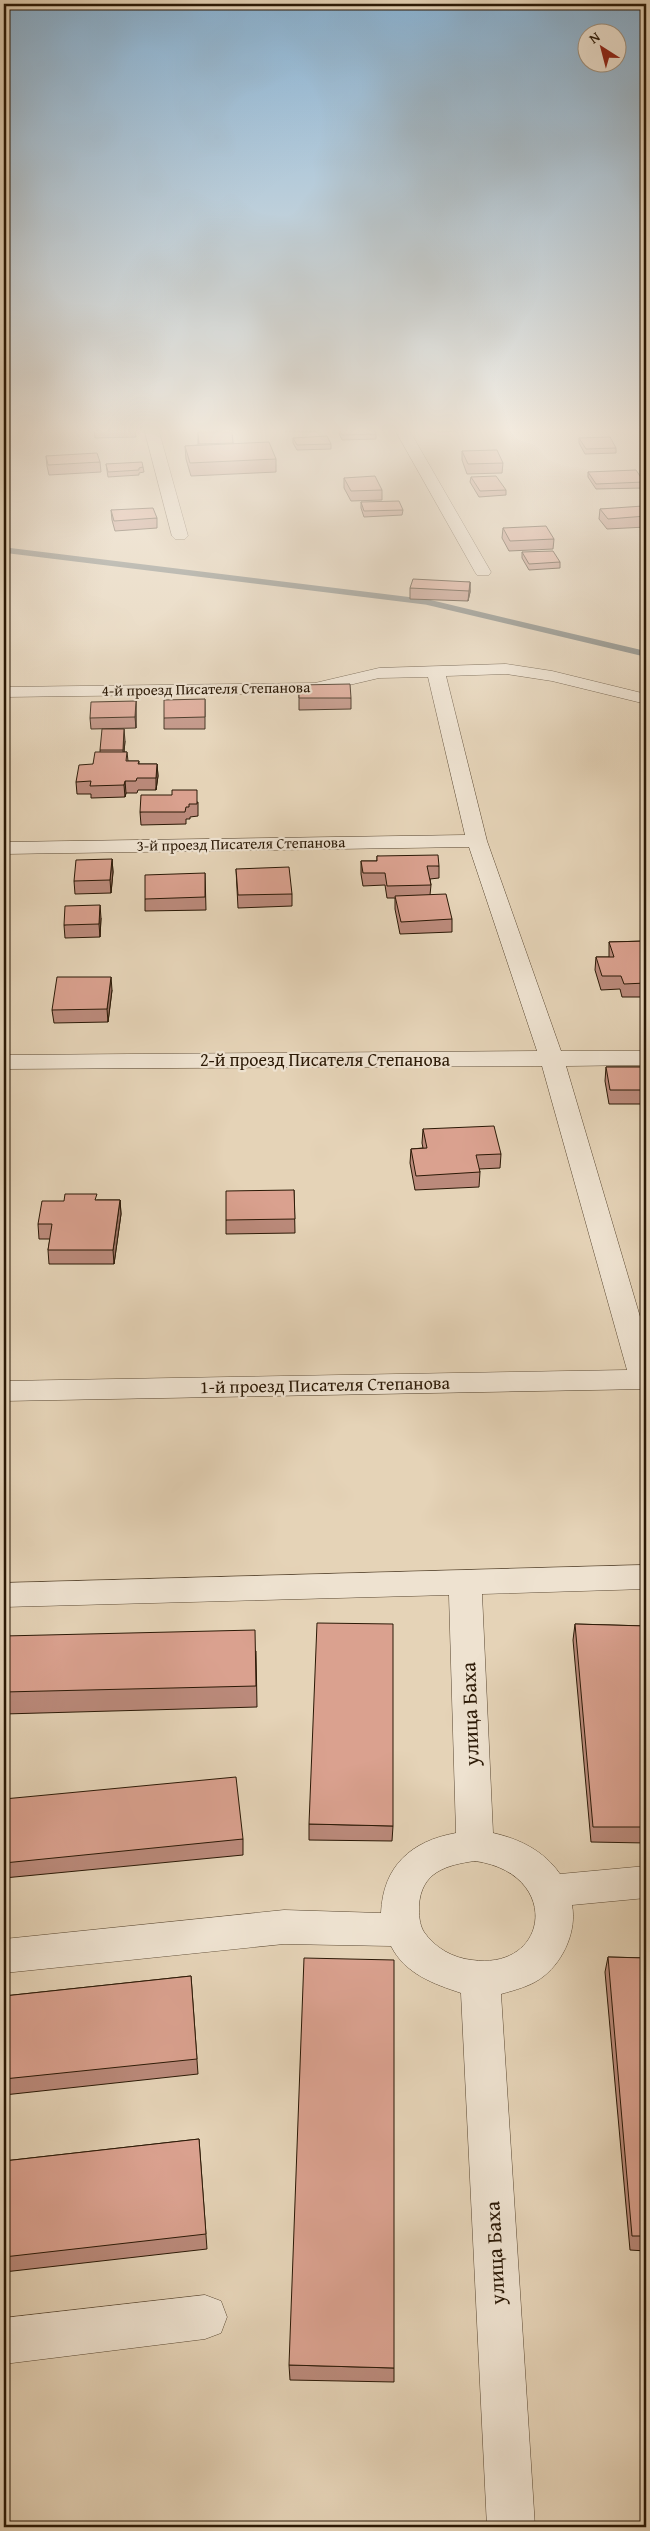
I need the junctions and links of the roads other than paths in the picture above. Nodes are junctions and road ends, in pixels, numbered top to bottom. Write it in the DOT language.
graph roads {
  1 [pos="468,546"];
  2 [pos="483,572"];
  3 [pos="436,672"];
  4 [pos="4,692"];
  5 [pos="646,699"];
  6 [pos="478,841"];
  7 [pos="4,848"];
  8 [pos="646,1058"];
  9 [pos="552,1059"];
  10 [pos="4,1062"];
  11 [pos="645,1379"];
  12 [pos="4,1391"];
  13 [pos="646,1577"];
  14 [pos="465,1582"];
  15 [pos="4,1595"];
  16 [pos="474,1846"];
  17 [pos="646,1882"];
  18 [pos="550,1892"];
  19 [pos="403,1930"];
  20 [pos="4,1956"];
  21 [pos="480,1979"];
  22 [pos="205,2317"];
  23 [pos="4,2341"];
  24 [pos="511,2527"];
  1 -- 2 [label="street"];
  3 -- 4 [label="street, 4-й проезд Писателя Степанова"];
  3 -- 5 [label="street"];
  3 -- 6 [label="street"];
  6 -- 7 [label="street, 3-й проезд Писателя Степанова"];
  6 -- 9 [label="street"];
  8 -- 9 [label="street, 2-й проезд Писателя Степанова"];
  9 -- 10 [label="street, 2-й проезд Писателя Степанова"];
  9 -- 11 [label="street"];
  11 -- 12 [label="street, 1-й проезд Писателя Степанова"];
  13 -- 14 [label="street"];
  14 -- 15 [label="street"];
  14 -- 16 [label="street, улица Баха"];
  16 -- 18 [label="street"];
  16 -- 19 [label="street"];
  17 -- 18 [label="street"];
  18 -- 21 [label="street"];
  19 -- 20 [label="street"];
  19 -- 21 [label="street"];
  21 -- 24 [label="street, улица Баха"];
  22 -- 23 [label="street"];
}
